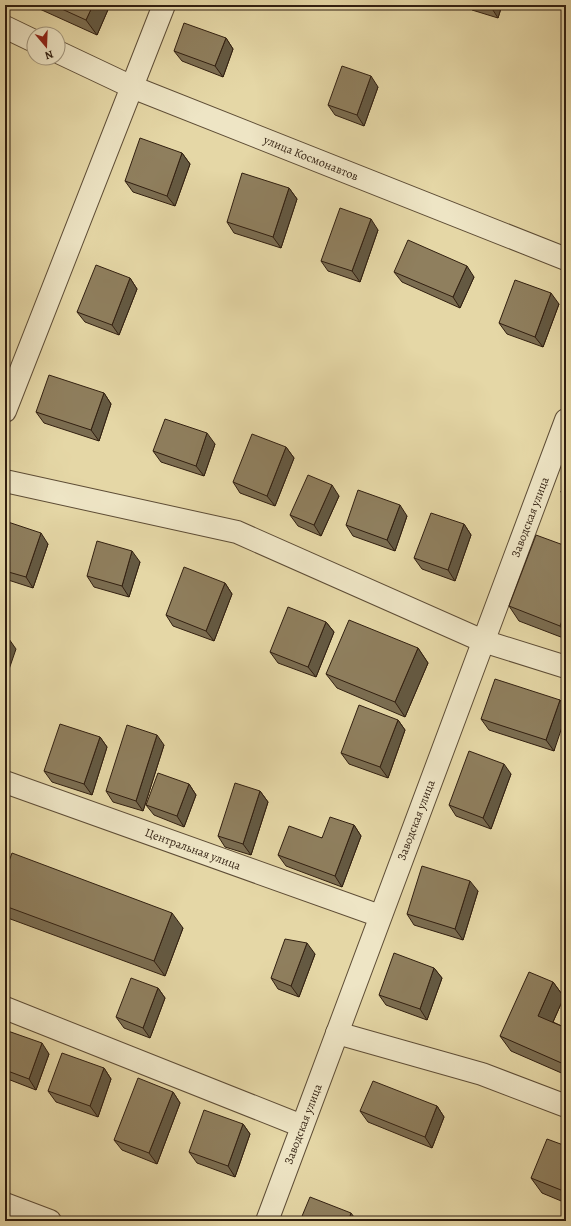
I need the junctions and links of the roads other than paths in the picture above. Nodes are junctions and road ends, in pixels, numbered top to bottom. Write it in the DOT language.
graph roads {
  1 [pos="164,5"];
  2 [pos="5,27"];
  3 [pos="26,37"];
  4 [pos="66,56"];
  5 [pos="132,87"];
  6 [pos="566,260"];
  7 [pos="5,411"];
  8 [pos="566,420"];
  9 [pos="5,481"];
  10 [pos="483,641"];
  11 [pos="566,667"];
  12 [pos="5,782"];
  13 [pos="380,916"];
  14 [pos="5,1008"];
  15 [pos="337,1033"];
  16 [pos="566,1106"];
  17 [pos="302,1126"];
  18 [pos="5,1204"];
  19 [pos="50,1221"];
  20 [pos="267,1221"];
  1 -- 5 [label="street"];
  2 -- 3 [label="street"];
  4 -- 5 [label="street, улица Космонавтов"];
  5 -- 6 [label="street, улица Космонавтов"];
  5 -- 7 [label="street"];
  8 -- 10 [label="street, Заводская улица"];
  9 -- 10 [label="street"];
  10 -- 11 [label="street"];
  10 -- 13 [label="street, Заводская улица"];
  12 -- 13 [label="street, Центральная улица"];
  13 -- 15 [label="street, Заводская улица"];
  14 -- 17 [label="street"];
  15 -- 16 [label="street"];
  15 -- 17 [label="street, Заводская улица"];
  17 -- 20 [label="street, Заводская улица"];
  18 -- 19 [label="street"];
}
